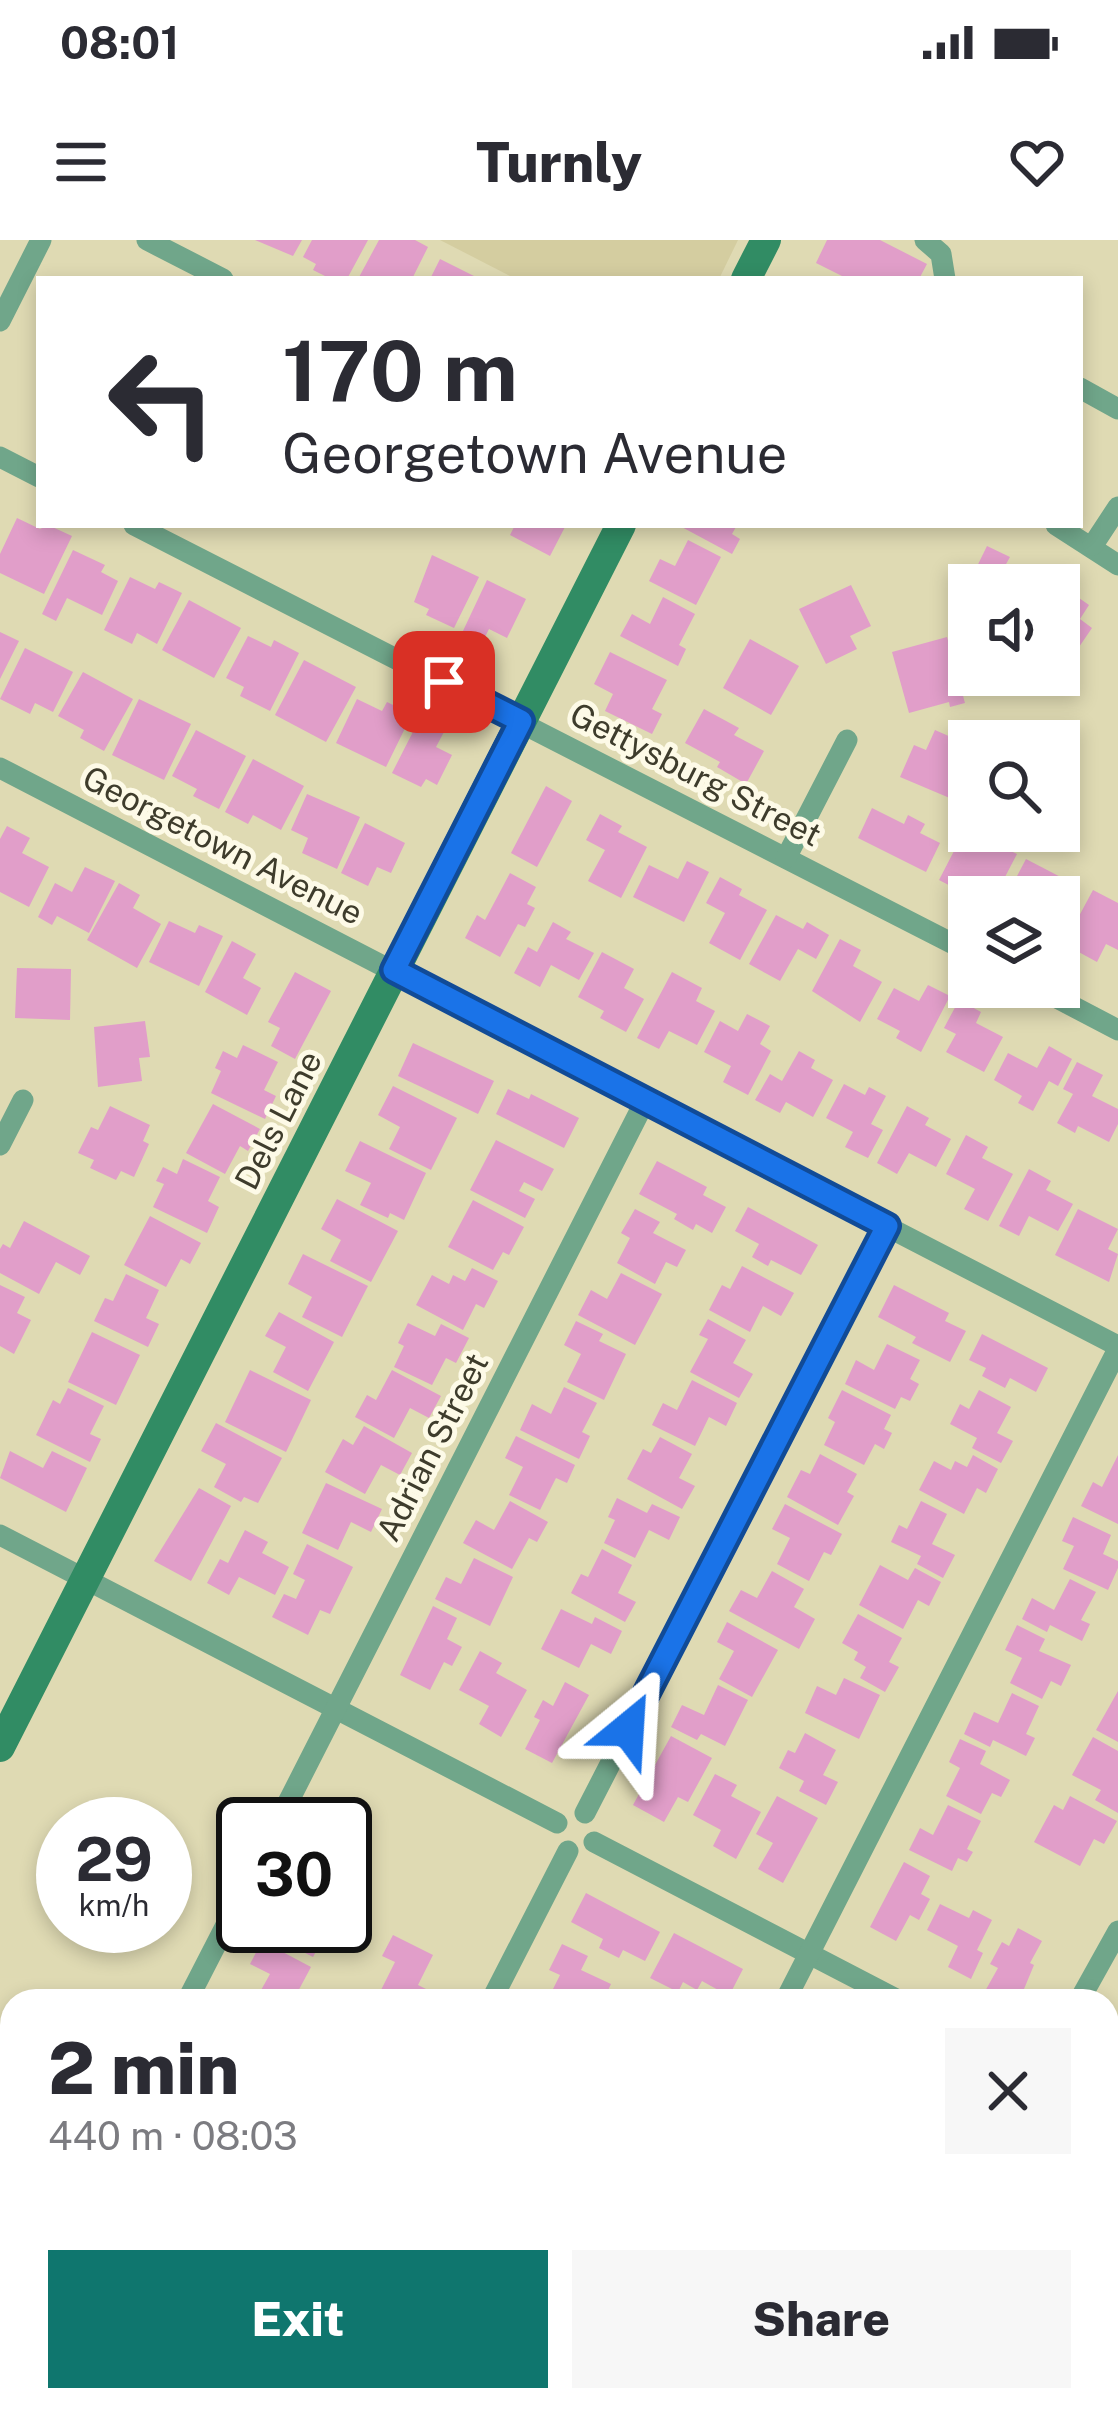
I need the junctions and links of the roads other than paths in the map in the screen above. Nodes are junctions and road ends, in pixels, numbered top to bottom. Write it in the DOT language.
graph roads {
  1 [pos="40,240"];
  2 [pos="147,240"];
  3 [pos="766,240"];
  4 [pos="925,240"];
  5 [pos="218,276"];
  6 [pos="748,276"];
  7 [pos="945,276"];
  8 [pos="0,321"];
  9 [pos="1083,390"];
  10 [pos="1118,409"];
  11 [pos="0,457"];
  12 [pos="36,475"];
  13 [pos="1118,507"];
  14 [pos="140,528"];
  15 [pos="619,528"];
  16 [pos="1062,528"];
  17 [pos="1093,545"];
  18 [pos="1118,565"];
  19 [pos="521,721"];
  20 [pos="847,740"];
  21 [pos="0,768"];
  22 [pos="786,858"];
  23 [pos="948,941"];
  24 [pos="394,970"];
  25 [pos="1076,1008"];
  26 [pos="1118,1030"];
  27 [pos="23,1100"];
  28 [pos="645,1100"];
  29 [pos="0,1144"];
  30 [pos="887,1226"];
  31 [pos="1118,1347"];
  32 [pos="0,1535"];
  33 [pos="86,1579"];
  34 [pos="337,1707"];
  35 [pos="0,1747"];
  36 [pos="292,1797"];
  37 [pos="585,1813"];
  38 [pos="556,1822"];
  39 [pos="593,1842"];
  40 [pos="568,1851"];
  41 [pos="1118,1930"];
  42 [pos="216,1946"];
  43 [pos="809,1954"];
  44 [pos="194,1989"];
  45 [pos="497,1989"];
  46 [pos="791,1989"];
  47 [pos="877,1989"];
  48 [pos="1086,1989"];
  1 -- 8 [label="street"];
  2 -- 5 [label="street"];
  3 -- 6 [label="street"];
  4 -- 7 [label="street"];
  9 -- 10 [label="street"];
  11 -- 12 [label="street"];
  13 -- 17 [label="street"];
  14 -- 19 [label="street, Gettysburg Street"];
  15 -- 19 [label="street, Dels Lane"];
  16 -- 17 [label="street"];
  17 -- 18 [label="street"];
  19 -- 22 [label="street, Gettysburg Street"];
  19 -- 24 [label="street, Dels Lane"];
  20 -- 22 [label="street"];
  21 -- 24 [label="street, Georgetown Avenue"];
  22 -- 23 [label="street, Gettysburg Street"];
  24 -- 28 [label="street, Georgetown Avenue"];
  24 -- 33 [label="street, Dels Lane"];
  25 -- 26 [label="street"];
  27 -- 29 [label="street"];
  28 -- 30 [label="street, Georgetown Avenue"];
  28 -- 34 [label="street, Adrian Street"];
  30 -- 31 [label="street, Georgetown Avenue"];
  30 -- 37 [label="street"];
  31 -- 43 [label="street"];
  32 -- 33 [label="street"];
  33 -- 34 [label="street"];
  33 -- 35 [label="street, Dels Lane"];
  34 -- 36 [label="street, Adrian Street"];
  34 -- 38 [label="street"];
  37 -- 38 [label="street"];
  37 -- 39 [label="street"];
  38 -- 40 [label="street"];
  39 -- 40 [label="street"];
  39 -- 43 [label="street"];
  40 -- 45 [label="street"];
  41 -- 48 [label="street"];
  42 -- 44 [label="street"];
  43 -- 46 [label="street"];
  43 -- 47 [label="street"];
}
